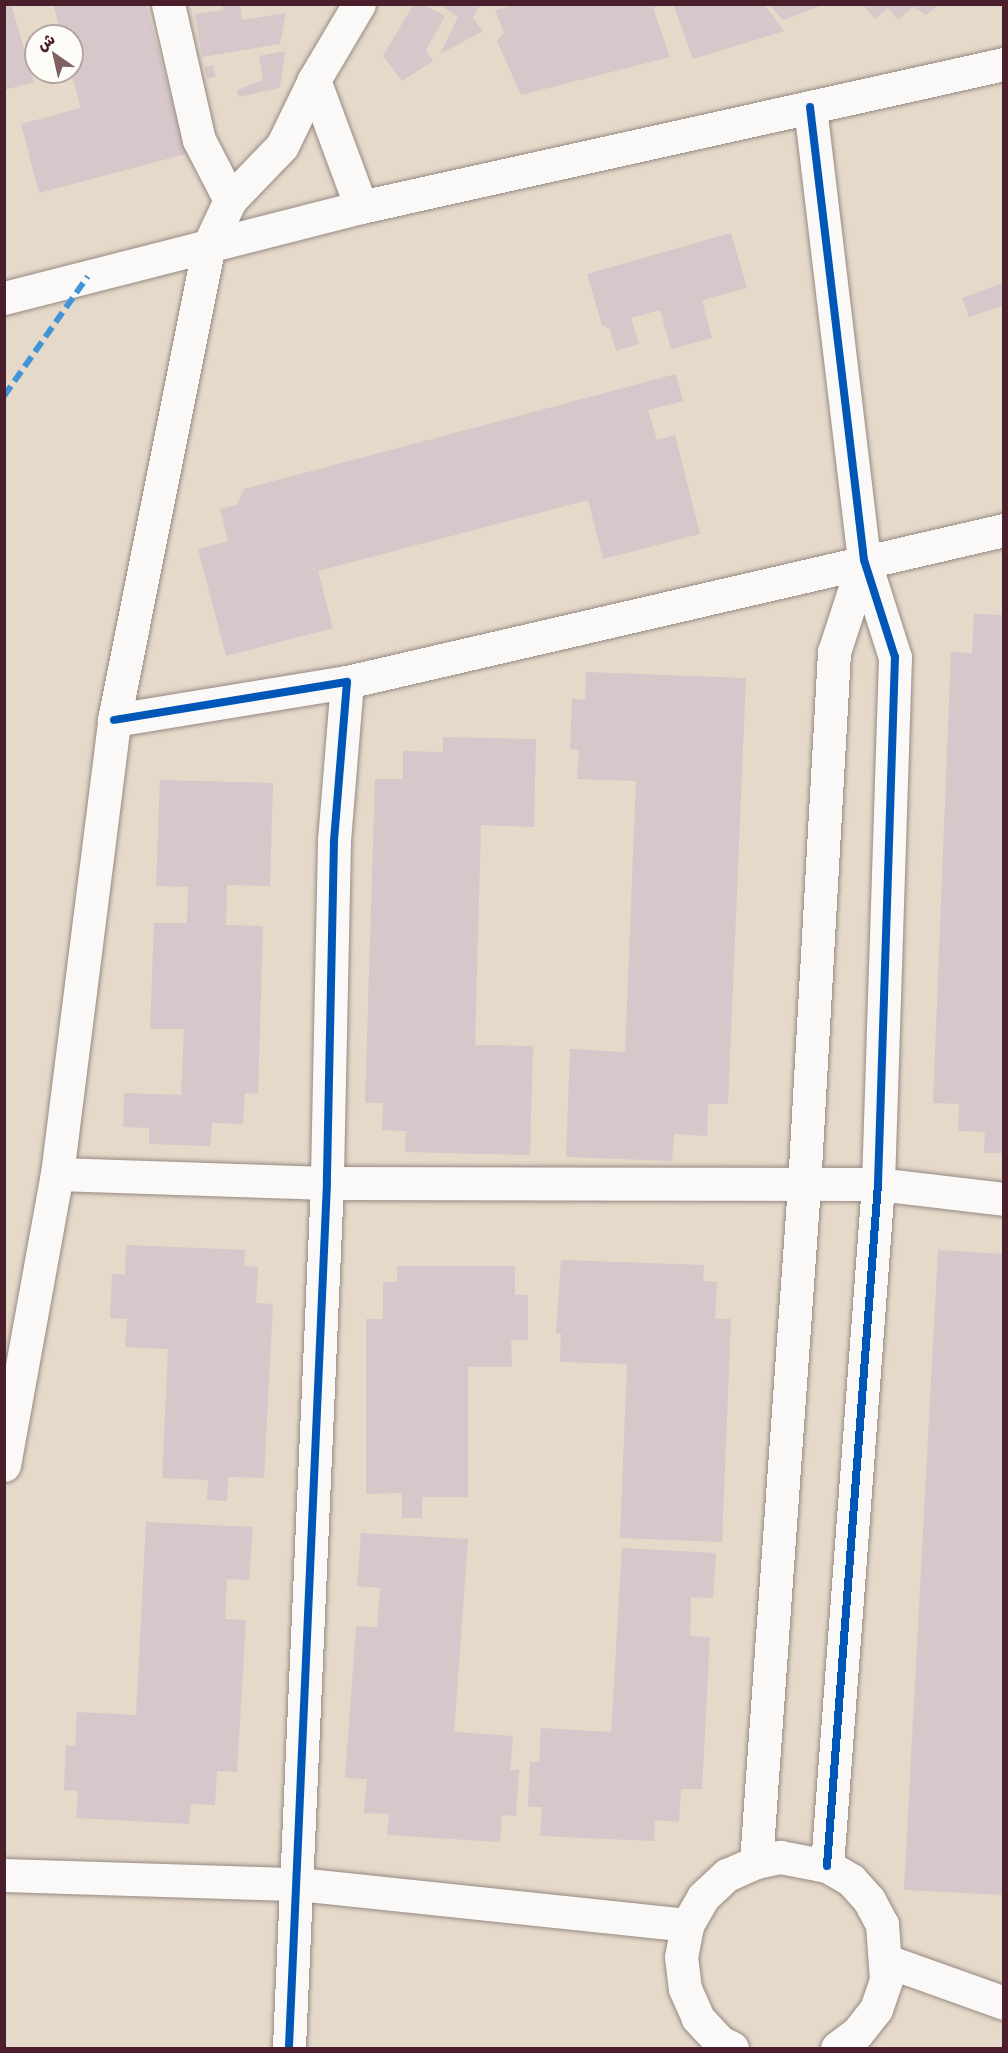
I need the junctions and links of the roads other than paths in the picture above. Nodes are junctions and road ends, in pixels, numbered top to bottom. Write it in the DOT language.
graph roads {
  1 [pos="168,4"];
  2 [pos="359,4"];
  3 [pos="1004,64"];
  4 [pos="314,80"];
  5 [pos="810,107"];
  6 [pos="230,200"];
  7 [pos="361,207"];
  8 [pos="208,245"];
  9 [pos="4,298"];
  10 [pos="1004,530"];
  11 [pos="864,560"];
  12 [pos="347,682"];
  13 [pos="114,720"];
  14 [pos="57,1174"];
  15 [pos="327,1183"];
  16 [pos="878,1184"];
  17 [pos="804,1186"];
  18 [pos="1004,1199"];
  19 [pos="4,1464"];
  20 [pos="756,1862"];
  21 [pos="827,1866"];
  22 [pos="4,1875"];
  23 [pos="298,1884"];
  24 [pos="687,1925"];
  25 [pos="886,1960"];
  26 [pos="1004,2002"];
  27 [pos="724,2046"];
  28 [pos="289,2049"];
  29 [pos="837,2049"];
  1 -- 6 [label="street"];
  2 -- 4 [label="street"];
  3 -- 5 [label="street"];
  4 -- 6 [label="street"];
  4 -- 7 [label="street"];
  5 -- 7 [label="street"];
  5 -- 11 [label="street"];
  6 -- 8 [label="street"];
  7 -- 8 [label="street"];
  8 -- 9 [label="street"];
  8 -- 13 [label="street"];
  10 -- 11 [label="street"];
  11 -- 12 [label="street"];
  11 -- 16 [label="street"];
  11 -- 17 [label="street"];
  12 -- 13 [label="street"];
  12 -- 15 [label="street"];
  13 -- 14 [label="street"];
  14 -- 15 [label="street"];
  14 -- 19 [label="street"];
  15 -- 17 [label="street"];
  15 -- 23 [label="street"];
  16 -- 17 [label="street"];
  16 -- 18 [label="street"];
  16 -- 21 [label="street"];
  17 -- 20 [label="street"];
  20 -- 21 [label="street"];
  20 -- 24 [label="street"];
  21 -- 25 [label="street"];
  22 -- 23 [label="street"];
  23 -- 24 [label="street"];
  23 -- 28 [label="street"];
  24 -- 27 [label="street"];
  25 -- 26 [label="street"];
  25 -- 29 [label="street"];
}
